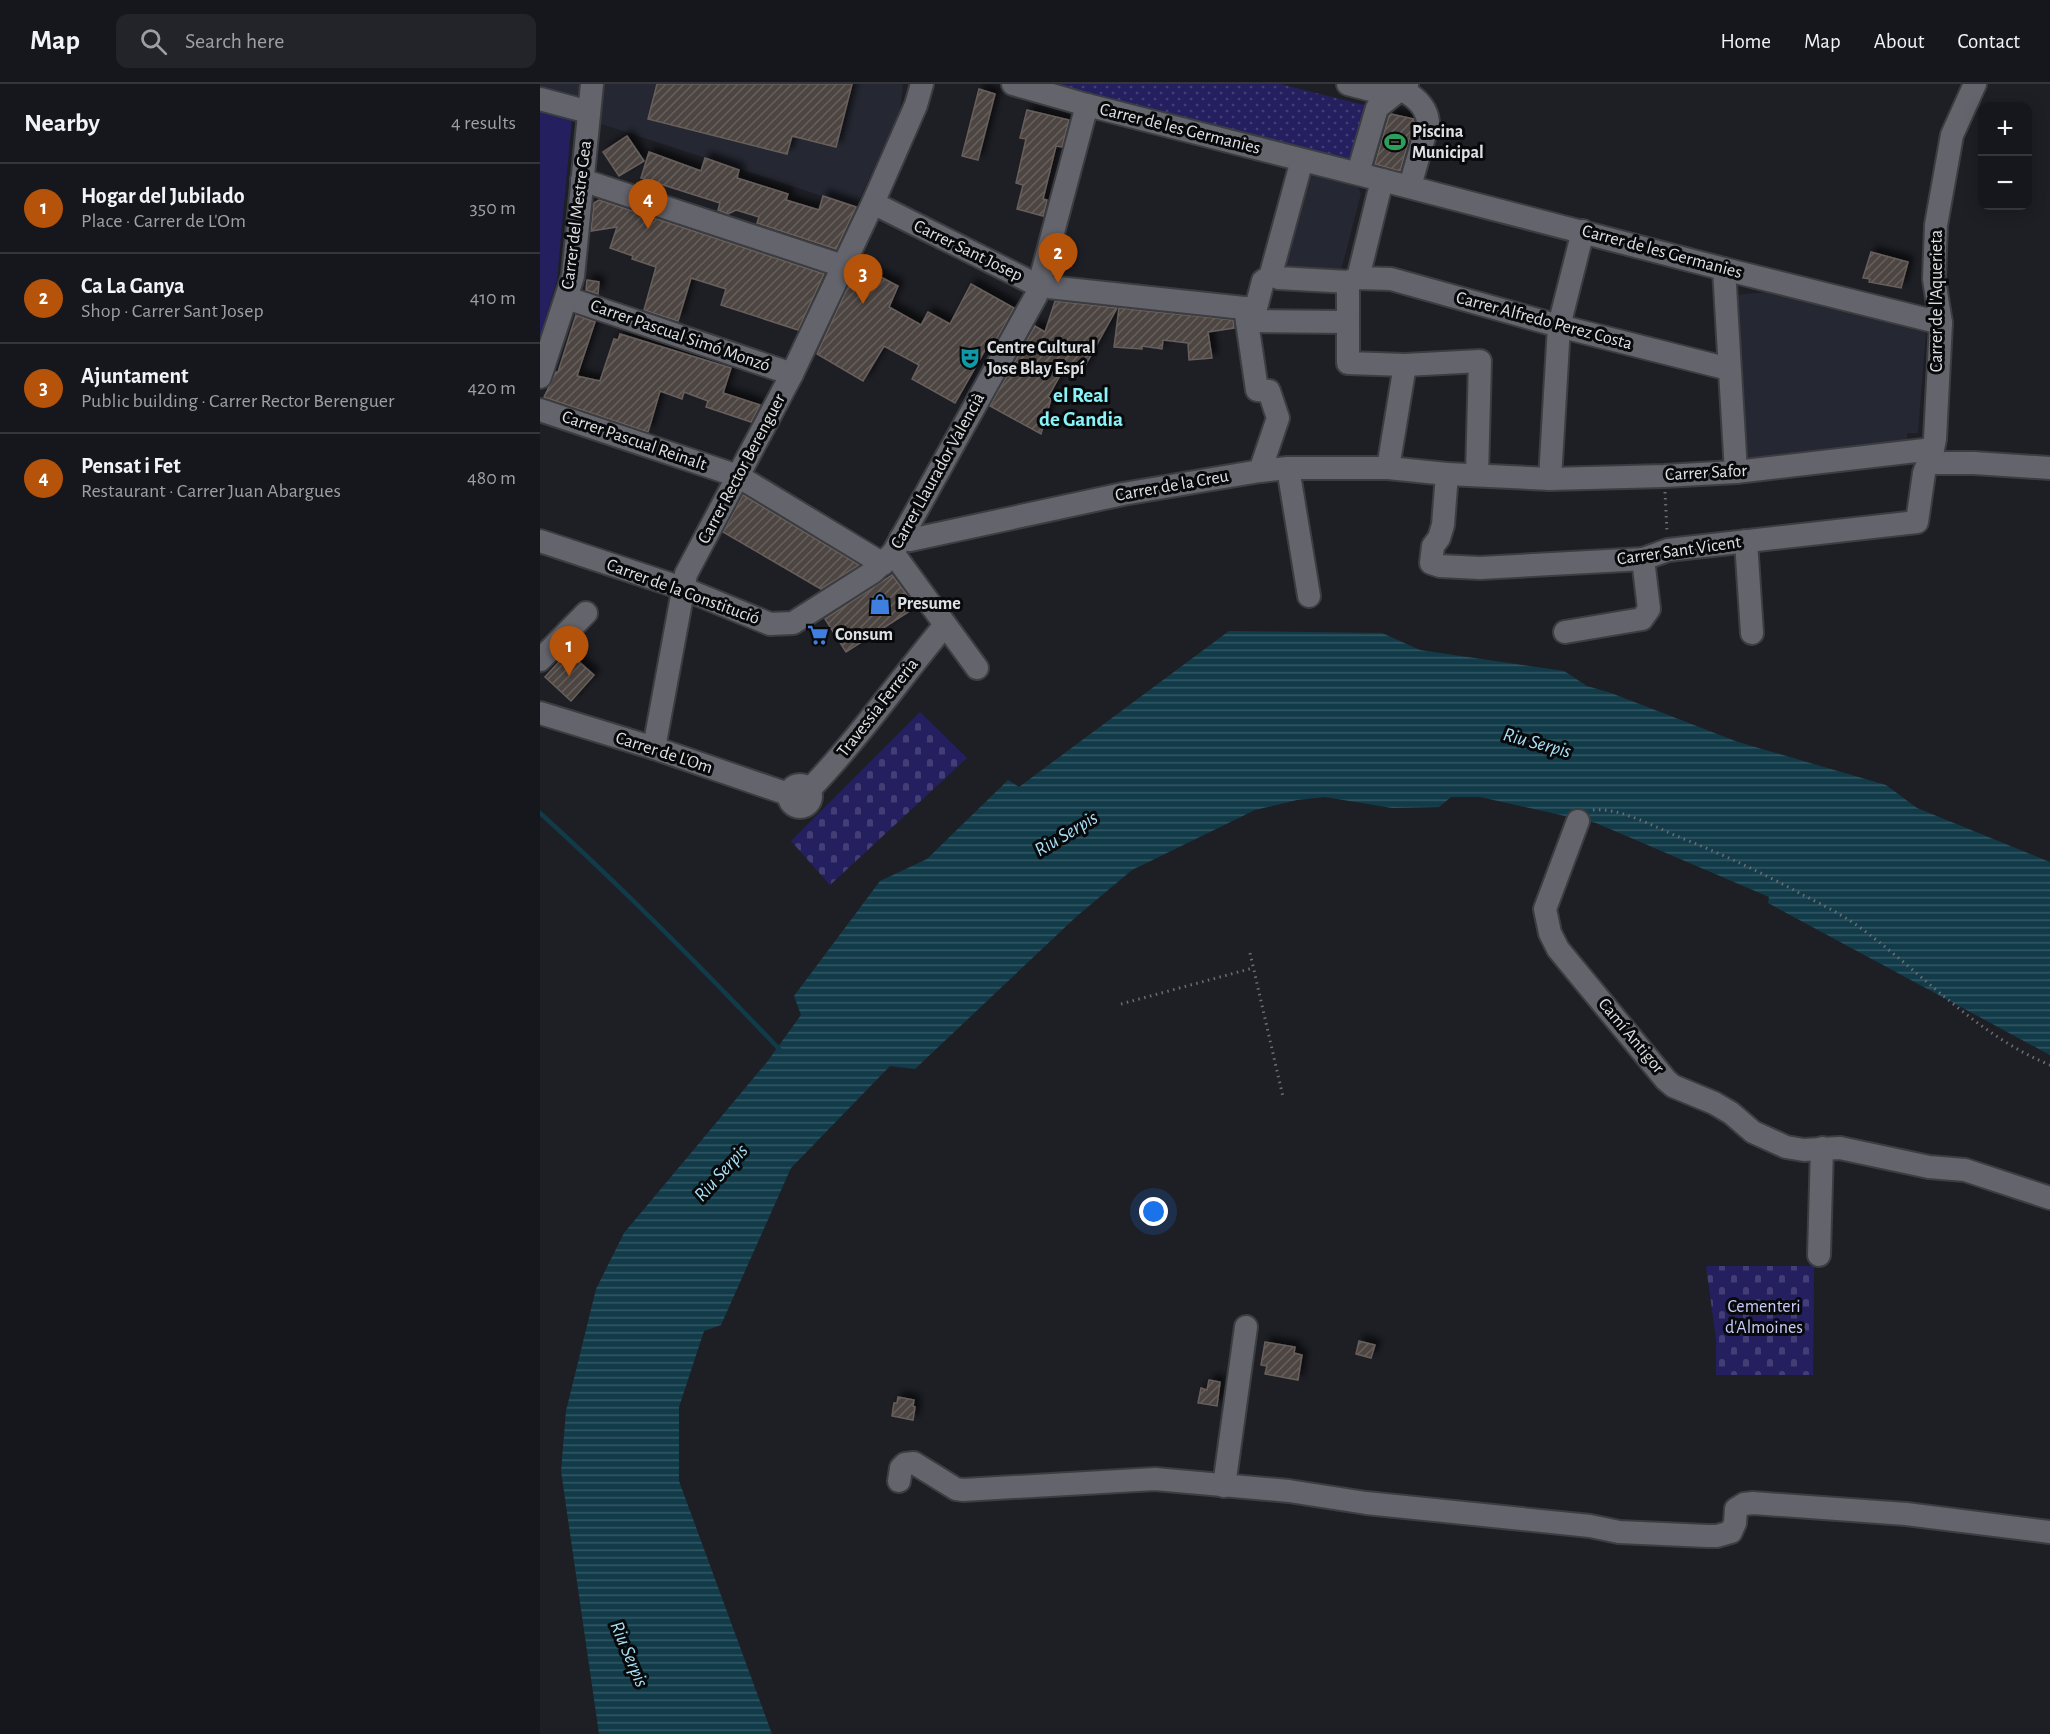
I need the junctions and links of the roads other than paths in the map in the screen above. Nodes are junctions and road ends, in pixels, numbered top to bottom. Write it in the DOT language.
graph roads {
  1 [pos="592,84"];
  2 [pos="922,84"];
  3 [pos="1013,84"];
  4 [pos="1348,84"];
  5 [pos="1976,84"];
  6 [pos="1398,85"];
  7 [pos="540,99"];
  8 [pos="1087,105"];
  9 [pos="589,112"];
  10 [pos="1302,160"];
  11 [pos="1358,173"];
  12 [pos="582,180"];
  13 [pos="1382,180"];
  14 [pos="1410,186"];
  15 [pos="873,204"];
  16 [pos="1583,231"];
  17 [pos="843,266"];
  18 [pos="1724,269"];
  19 [pos="1274,274"];
  20 [pos="1353,280"];
  21 [pos="1039,286"];
  22 [pos="567,298"];
  23 [pos="1246,314"];
  24 [pos="1348,322"];
  25 [pos="1941,323"];
  26 [pos="1559,326"];
  27 [pos="1406,365"];
  28 [pos="1729,369"];
  29 [pos="792,374"];
  30 [pos="540,377"];
  31 [pos="540,410"];
  32 [pos="1931,456"];
  33 [pos="1288,468"];
  34 [pos="1388,468"];
  35 [pos="2050,468"];
  36 [pos="1260,471"];
  37 [pos="1736,472"];
  38 [pos="1447,474"];
  39 [pos="1477,475"];
  40 [pos="738,476"];
  41 [pos="1550,479"];
  42 [pos="1917,522"];
  43 [pos="540,541"];
  44 [pos="1746,541"];
  45 [pos="892,552"];
  46 [pos="1643,559"];
  47 [pos="682,588"];
  48 [pos="1309,596"];
  49 [pos="586,614"];
  50 [pos="945,625"];
  51 [pos="1565,632"];
  52 [pos="1752,633"];
  53 [pos="540,660"];
  54 [pos="977,668"];
  55 [pos="540,713"];
  56 [pos="654,748"];
  57 [pos="799,791"];
  58 [pos="1578,821"];
  59 [pos="1822,1148"];
  60 [pos="2050,1198"];
  61 [pos="1819,1255"];
  62 [pos="1246,1327"];
  63 [pos="899,1482"];
  64 [pos="1224,1486"];
  65 [pos="2050,1532"];
  1 -- 9 [label="street, Carrer del Mestre Gea"];
  2 -- 15 [label="street, Carrer Rector Berenguer"];
  3 -- 8 [label="street, Carrer de les Germanies"];
  4 -- 6 [label="street"];
  5 -- 25 [label="street, Carrer de l'Aquerieta"];
  6 -- 11 [label="street"];
  6 -- 14 [label="street"];
  7 -- 9 [label="street"];
  8 -- 10 [label="street, Carrer de les Germanies"];
  8 -- 21 [label="street, Carrer Llaurador Valencià"];
  9 -- 12 [label="street, Carrer del Mestre Gea"];
  10 -- 11 [label="street, Carrer de les Germanies"];
  10 -- 19 [label="street"];
  11 -- 13 [label="street, Carrer de les Germanies"];
  12 -- 17 [label="street"];
  12 -- 22 [label="street, Carrer del Mestre Gea"];
  13 -- 14 [label="street, Carrer de les Germanies"];
  13 -- 20 [label="street"];
  14 -- 16 [label="street, Carrer de les Germanies"];
  15 -- 17 [label="street, Carrer Rector Berenguer"];
  15 -- 21 [label="street, Carrer Sant Josep"];
  16 -- 18 [label="street, Carrer de les Germanies"];
  16 -- 26 [label="street"];
  17 -- 29 [label="street, Carrer Rector Berenguer"];
  18 -- 25 [label="street, Carrer de les Germanies"];
  18 -- 28 [label="street"];
  19 -- 20 [label="street, Carrer Alfredo Perez Costa"];
  19 -- 23 [label="street"];
  20 -- 24 [label="street"];
  20 -- 26 [label="street, Carrer Alfredo Perez Costa"];
  21 -- 23 [label="street, Carrer Sant Josep"];
  21 -- 45 [label="street, Carrer Llaurador Valencià"];
  22 -- 29 [label="street, Carrer Pascual Simó Monzó"];
  22 -- 30 [label="street, Carrer del Mestre Gea"];
  23 -- 24 [label="street, Carrer Sant Josep"];
  23 -- 36 [label="street"];
  24 -- 27 [label="street"];
  25 -- 32 [label="street, Carrer de l'Aquerieta"];
  26 -- 28 [label="street, Carrer Alfredo Perez Costa"];
  26 -- 41 [label="street"];
  27 -- 34 [label="street"];
  27 -- 39 [label="street"];
  28 -- 37 [label="street"];
  29 -- 40 [label="street, Carrer Rector Berenguer"];
  31 -- 40 [label="street, Carrer Pascual Reinalt"];
  32 -- 35 [label="street, Carrer Safor"];
  32 -- 37 [label="street, Carrer Safor"];
  32 -- 42 [label="street, Carrer de l'Aquerieta"];
  33 -- 34 [label="street, Carrer de la Creu"];
  33 -- 36 [label="street, Carrer de la Creu"];
  33 -- 48 [label="street"];
  34 -- 38 [label="street, Carrer de la Creu"];
  36 -- 45 [label="street, Carrer de la Creu"];
  37 -- 41 [label="street, Carrer Safor"];
  38 -- 39 [label="street, Carrer Safor"];
  38 -- 46 [label="street, Carrer Sant Vicent"];
  39 -- 41 [label="street, Carrer Safor"];
  40 -- 45 [label="street, Carrer Pascual Reinalt"];
  40 -- 47 [label="street, Carrer Rector Berenguer"];
  42 -- 44 [label="street, Carrer Sant Vicent"];
  43 -- 47 [label="street, Carrer de la Constitució"];
  44 -- 46 [label="street, Carrer Sant Vicent"];
  44 -- 52 [label="street"];
  45 -- 47 [label="street, Carrer de la Constitució"];
  45 -- 50 [label="street"];
  46 -- 51 [label="street"];
  47 -- 56 [label="street, Carrer Rector Berenguer"];
  49 -- 53 [label="street"];
  50 -- 54 [label="street"];
  50 -- 57 [label="street, Travessia Ferreria"];
  55 -- 56 [label="street, Carrer de L'Om"];
  56 -- 57 [label="street, Carrer de L'Om"];
  58 -- 59 [label="street, Camí Antigor"];
  59 -- 60 [label="street, Camí Antigor"];
  59 -- 61 [label="street"];
  62 -- 64 [label="street"];
  63 -- 64 [label="street"];
  64 -- 65 [label="street"];
}
